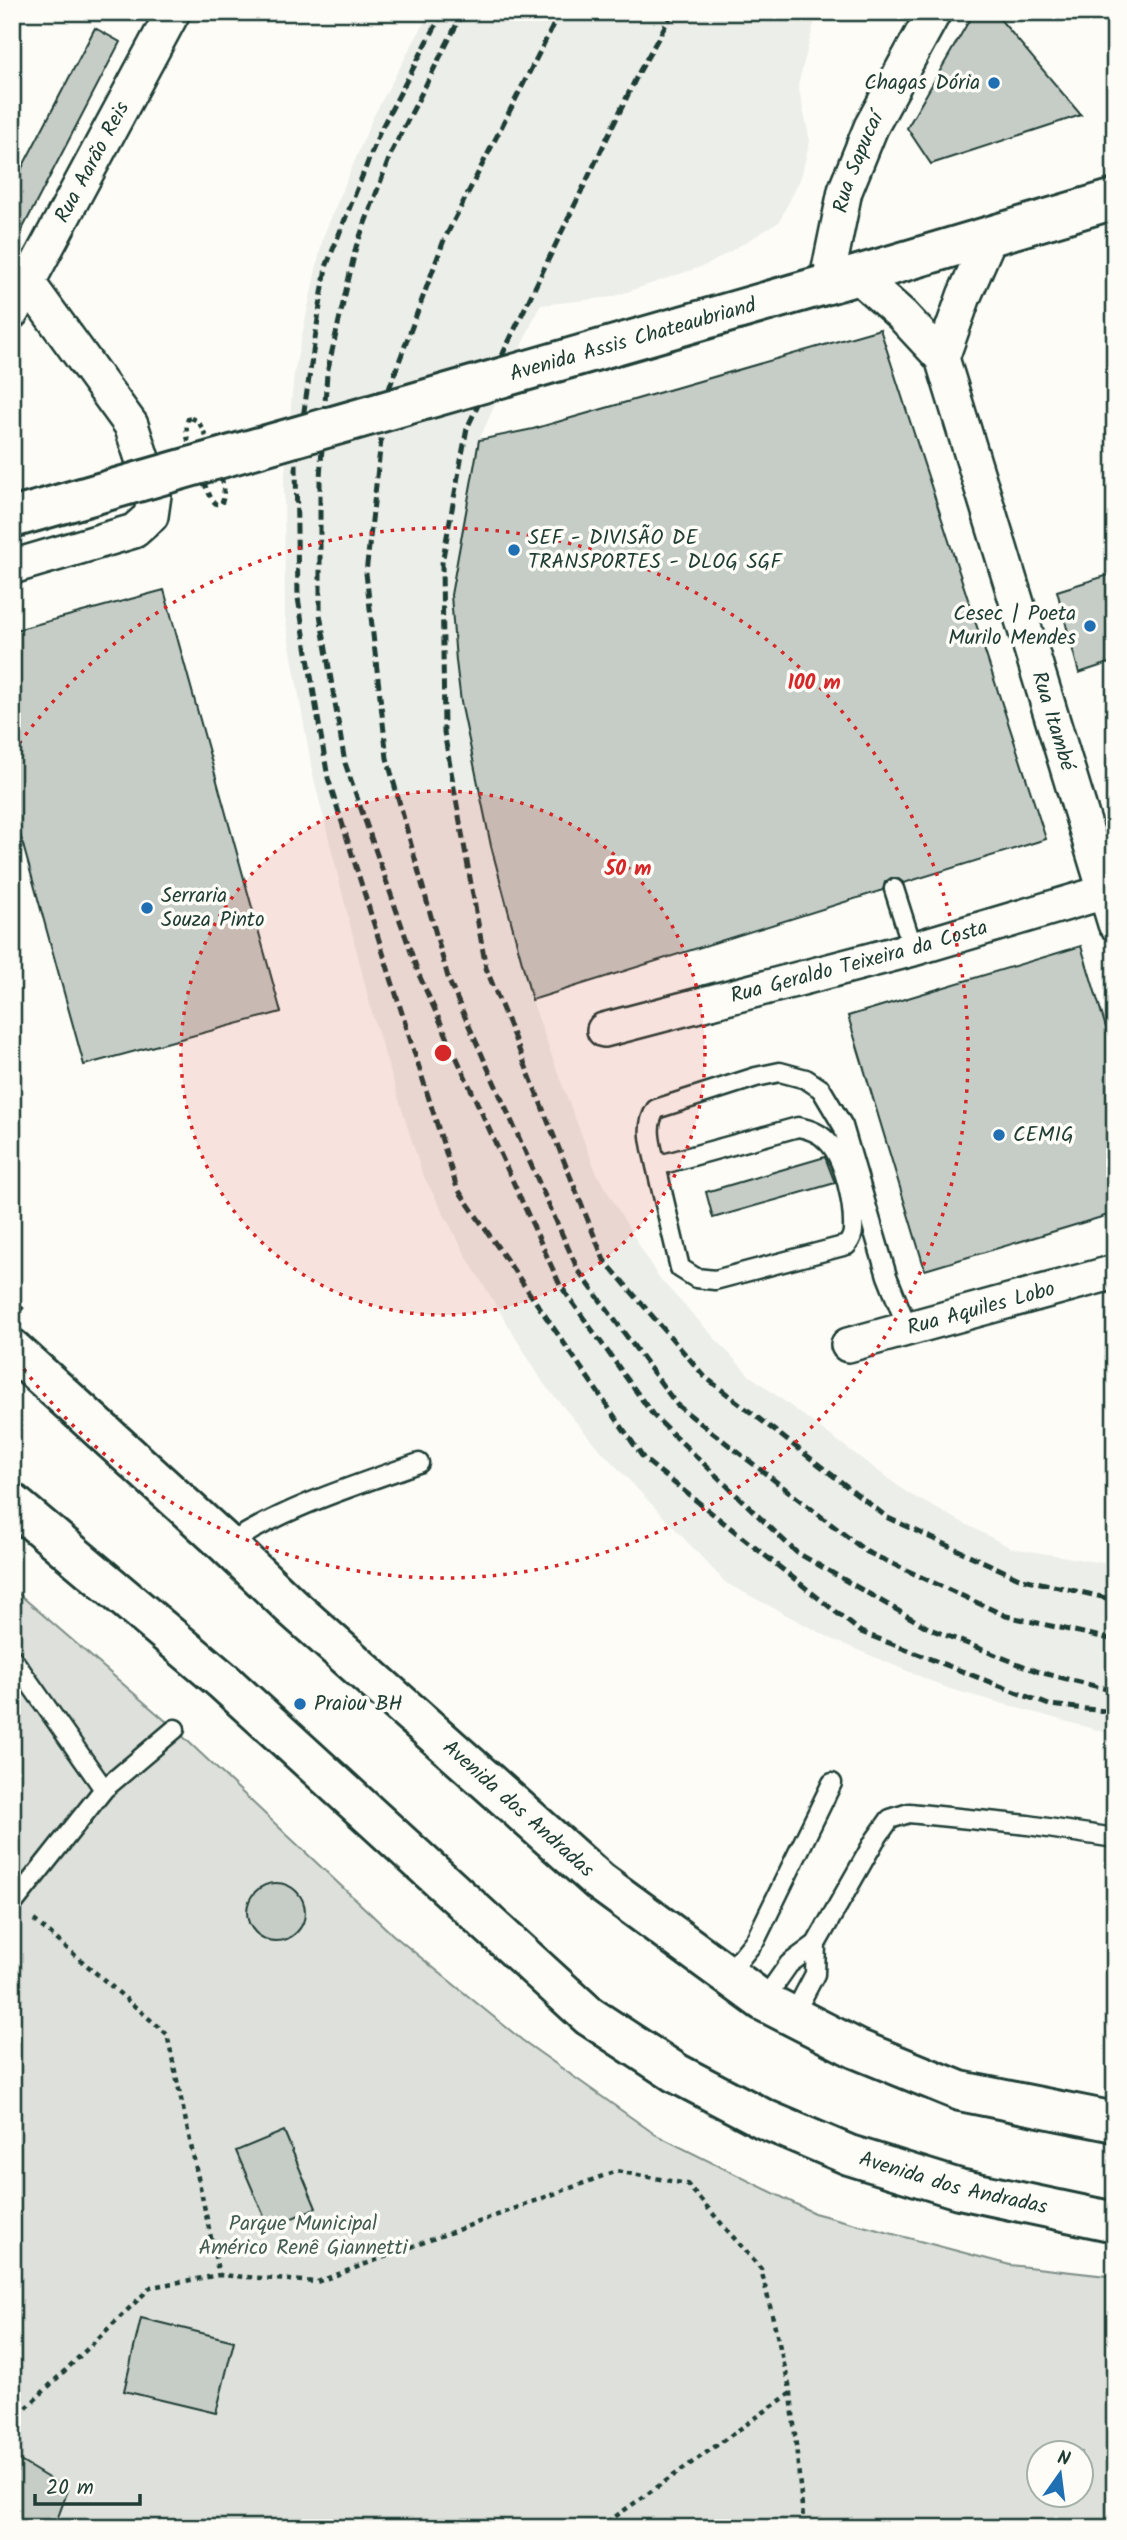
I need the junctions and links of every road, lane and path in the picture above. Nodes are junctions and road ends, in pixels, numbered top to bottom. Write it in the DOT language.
graph roads {
  1 [pos="173,12"];
  2 [pos="934,12"];
  3 [pos="1115,199"];
  4 [pos="990,237"];
  5 [pos="835,282"];
  6 [pos="28,283"];
  7 [pos="12,312"];
  8 [pos="942,358"];
  9 [pos="12,518"];
  10 [pos="12,567"];
  11 [pos="894,889"];
  12 [pos="1110,890"];
  13 [pos="1115,924"];
  14 [pos="913,949"];
  15 [pos="604,1030"];
  16 [pos="656,1166"];
  17 [pos="1115,1272"];
  18 [pos="12,1300"];
  19 [pos="908,1329"];
  20 [pos="23,1335"];
  21 [pos="848,1345"];
  22 [pos="419,1463"];
  23 [pos="12,1503"];
  24 [pos="227,1545"];
  25 [pos="12,1658"];
  26 [pos="175,1729"];
  27 [pos="832,1783"];
  28 [pos="104,1789"];
  29 [pos="1115,1838"];
  30 [pos="13,1904"];
  31 [pos="816,1944"];
  32 [pos="727,1975"];
  33 [pos="778,2009"];
  34 [pos="1115,2122"];
  35 [pos="1115,2222"];
  36 [pos="219,2275"];
  37 [pos="791,2393"];
  38 [pos="12,2423"];
  39 [pos="598,2528"];
  40 [pos="804,2528"];
  1 -- 6 [label="street, Rua Aarão Reis"];
  2 -- 5 [label="street, Rua Sapucaí"];
  3 -- 4 [label="main road, Avenida Assis Chateaubriand"];
  4 -- 5 [label="main road, Avenida Assis Chateaubriand"];
  4 -- 8 [label="street"];
  5 -- 8 [label="street, Rua Itambé"];
  5 -- 9 [label="main road, Avenida Assis Chateaubriand, bridge"];
  6 -- 7 [label="street, Rua Aarão Reis"];
  6 -- 10 [label="street"];
  8 -- 12 [label="street, Rua Itambé"];
  11 -- 14 [label="lane"];
  12 -- 13 [label="street, Rua Itambé"];
  12 -- 14 [label="street, Rua Geraldo Teixeira da Costa"];
  14 -- 15 [label="street, Rua Geraldo Teixeira da Costa"];
  16 -- 16 [label="lane"];
  16 -- 19 [label="lane"];
  17 -- 19 [label="street, Rua Aquiles Lobo"];
  18 -- 20 [label="path"];
  19 -- 21 [label="street, Rua Aquiles Lobo"];
  20 -- 24 [label="main road, Avenida dos Andradas"];
  22 -- 24 [label="lane"];
  23 -- 35 [label="main road, Avenida dos Andradas"];
  24 -- 32 [label="main road, Avenida dos Andradas"];
  25 -- 28 [label="lane"];
  26 -- 28 [label="lane"];
  27 -- 32 [label="lane"];
  28 -- 30 [label="lane"];
  29 -- 31 [label="lane"];
  30 -- 36 [label="path"];
  31 -- 33 [label="lane"];
  31 -- 33 [label="lane"];
  32 -- 33 [label="main road, Avenida dos Andradas"];
  33 -- 34 [label="main road, Avenida dos Andradas"];
  36 -- 37 [label="path"];
  36 -- 38 [label="path"];
  37 -- 39 [label="path"];
  37 -- 40 [label="path"];
}
